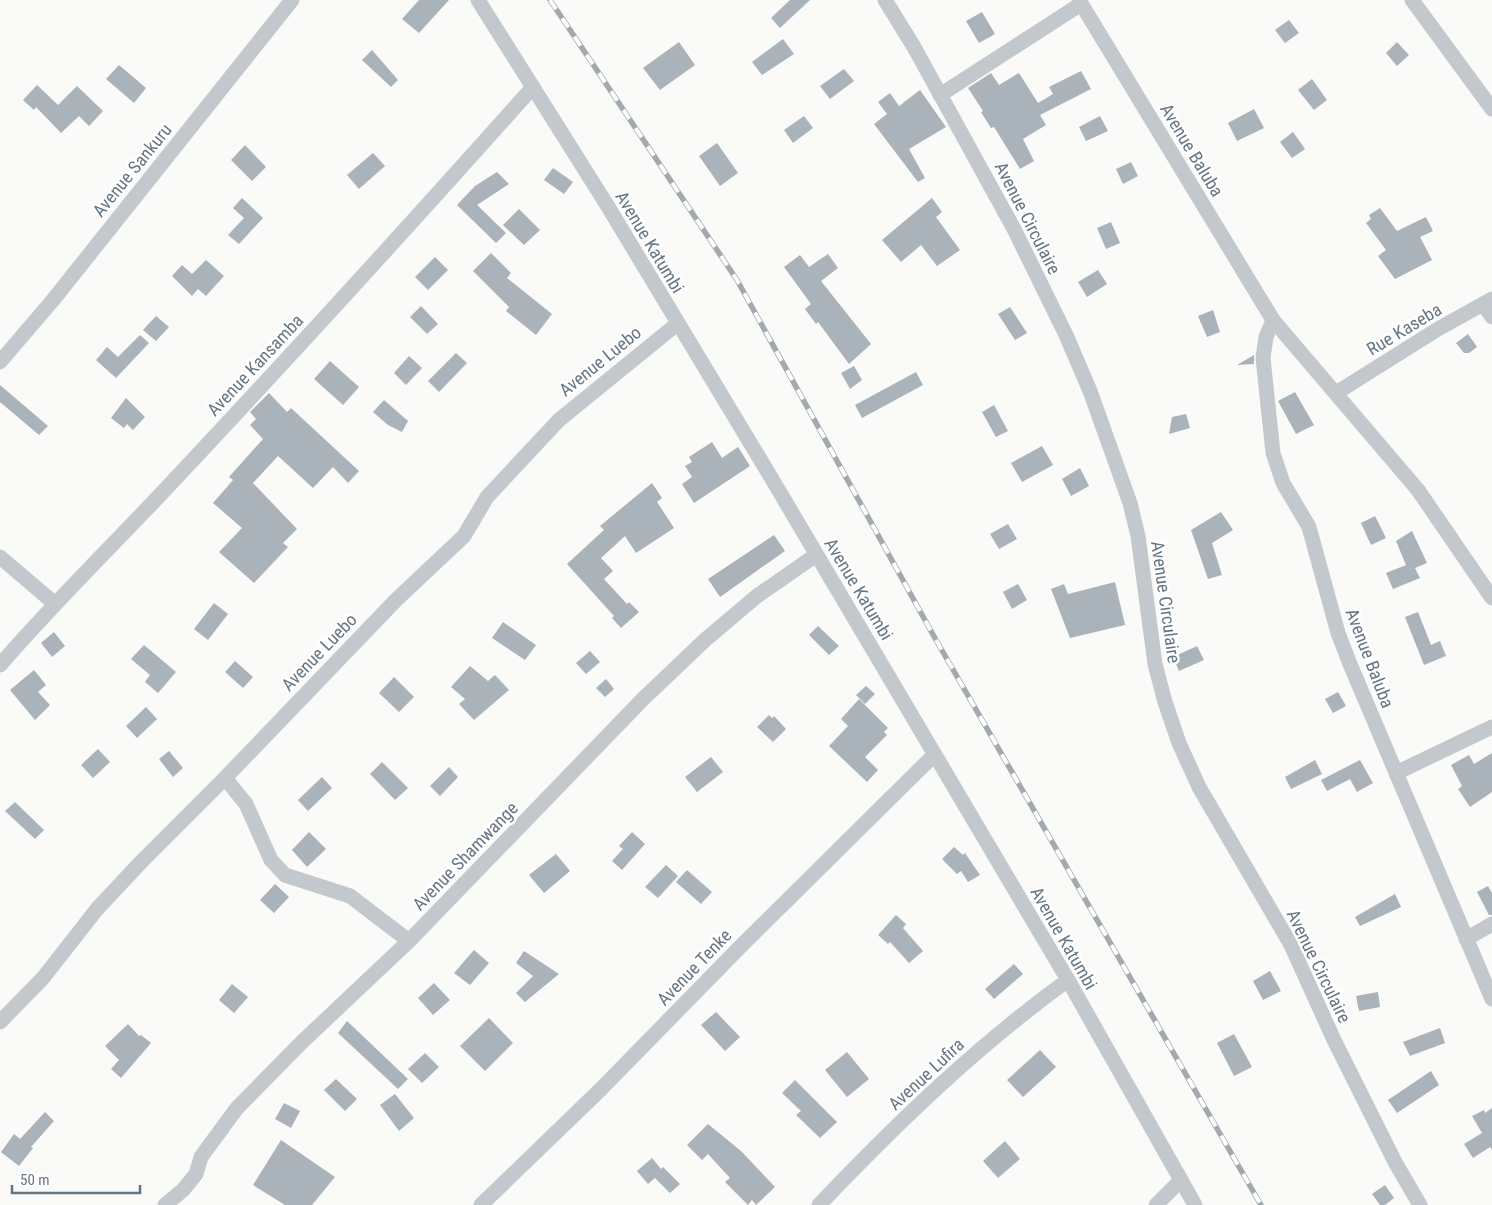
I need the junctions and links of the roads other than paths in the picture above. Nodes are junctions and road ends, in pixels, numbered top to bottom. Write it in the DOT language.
graph roads {
  1 [pos="292,0"];
  2 [pos="478,0"];
  3 [pos="885,0"];
  4 [pos="1412,0"];
  5 [pos="1080,2"];
  6 [pos="533,88"];
  7 [pos="940,95"];
  8 [pos="1492,108"];
  9 [pos="1489,307"];
  10 [pos="1273,320"];
  11 [pos="677,324"];
  12 [pos="0,362"];
  13 [pos="1336,393"];
  14 [pos="816,555"];
  15 [pos="0,557"];
  16 [pos="1492,598"];
  17 [pos="54,604"];
  18 [pos="0,665"];
  19 [pos="1492,727"];
  20 [pos="934,755"];
  21 [pos="1396,773"];
  22 [pos="225,778"];
  23 [pos="1492,924"];
  24 [pos="1466,939"];
  25 [pos="409,941"];
  26 [pos="1068,980"];
  27 [pos="1492,999"];
  28 [pos="0,1022"];
  29 [pos="1181,1180"];
  30 [pos="165,1205"];
  31 [pos="481,1205"];
  32 [pos="819,1205"];
  33 [pos="1156,1205"];
  34 [pos="1195,1205"];
  35 [pos="1420,1205"];
  1 -- 12 [label="street, Avenue Sankuru"];
  2 -- 6 [label="street, Avenue Katumbi"];
  3 -- 7 [label="street, Avenue Circulaire"];
  4 -- 8 [label="street"];
  5 -- 7 [label="street"];
  5 -- 10 [label="street, Avenue Baluba"];
  6 -- 11 [label="street, Avenue Katumbi"];
  6 -- 17 [label="street, Avenue Kansamba"];
  7 -- 35 [label="street, Avenue Circulaire"];
  9 -- 13 [label="street, Rue Kaseba"];
  10 -- 13 [label="street, Avenue Baluba"];
  10 -- 21 [label="street, Avenue Baluba"];
  11 -- 14 [label="street, Avenue Katumbi"];
  11 -- 22 [label="street, Avenue Luebo"];
  13 -- 16 [label="street, Avenue Baluba"];
  14 -- 20 [label="street, Avenue Katumbi"];
  14 -- 25 [label="street, Avenue Shamwange"];
  15 -- 17 [label="street"];
  17 -- 18 [label="street, Avenue Kansamba"];
  19 -- 21 [label="street"];
  20 -- 26 [label="street, Avenue Katumbi"];
  20 -- 31 [label="street, Avenue Tenke"];
  21 -- 24 [label="street, Avenue Baluba"];
  22 -- 25 [label="street"];
  22 -- 28 [label="street, Avenue Luebo"];
  23 -- 24 [label="street"];
  24 -- 27 [label="street, Avenue Baluba"];
  25 -- 30 [label="street, Avenue Shamwange"];
  26 -- 29 [label="street, Avenue Katumbi"];
  26 -- 32 [label="street, Avenue Lufira"];
  29 -- 33 [label="street"];
  29 -- 34 [label="street, Avenue Katumbi"];
}
